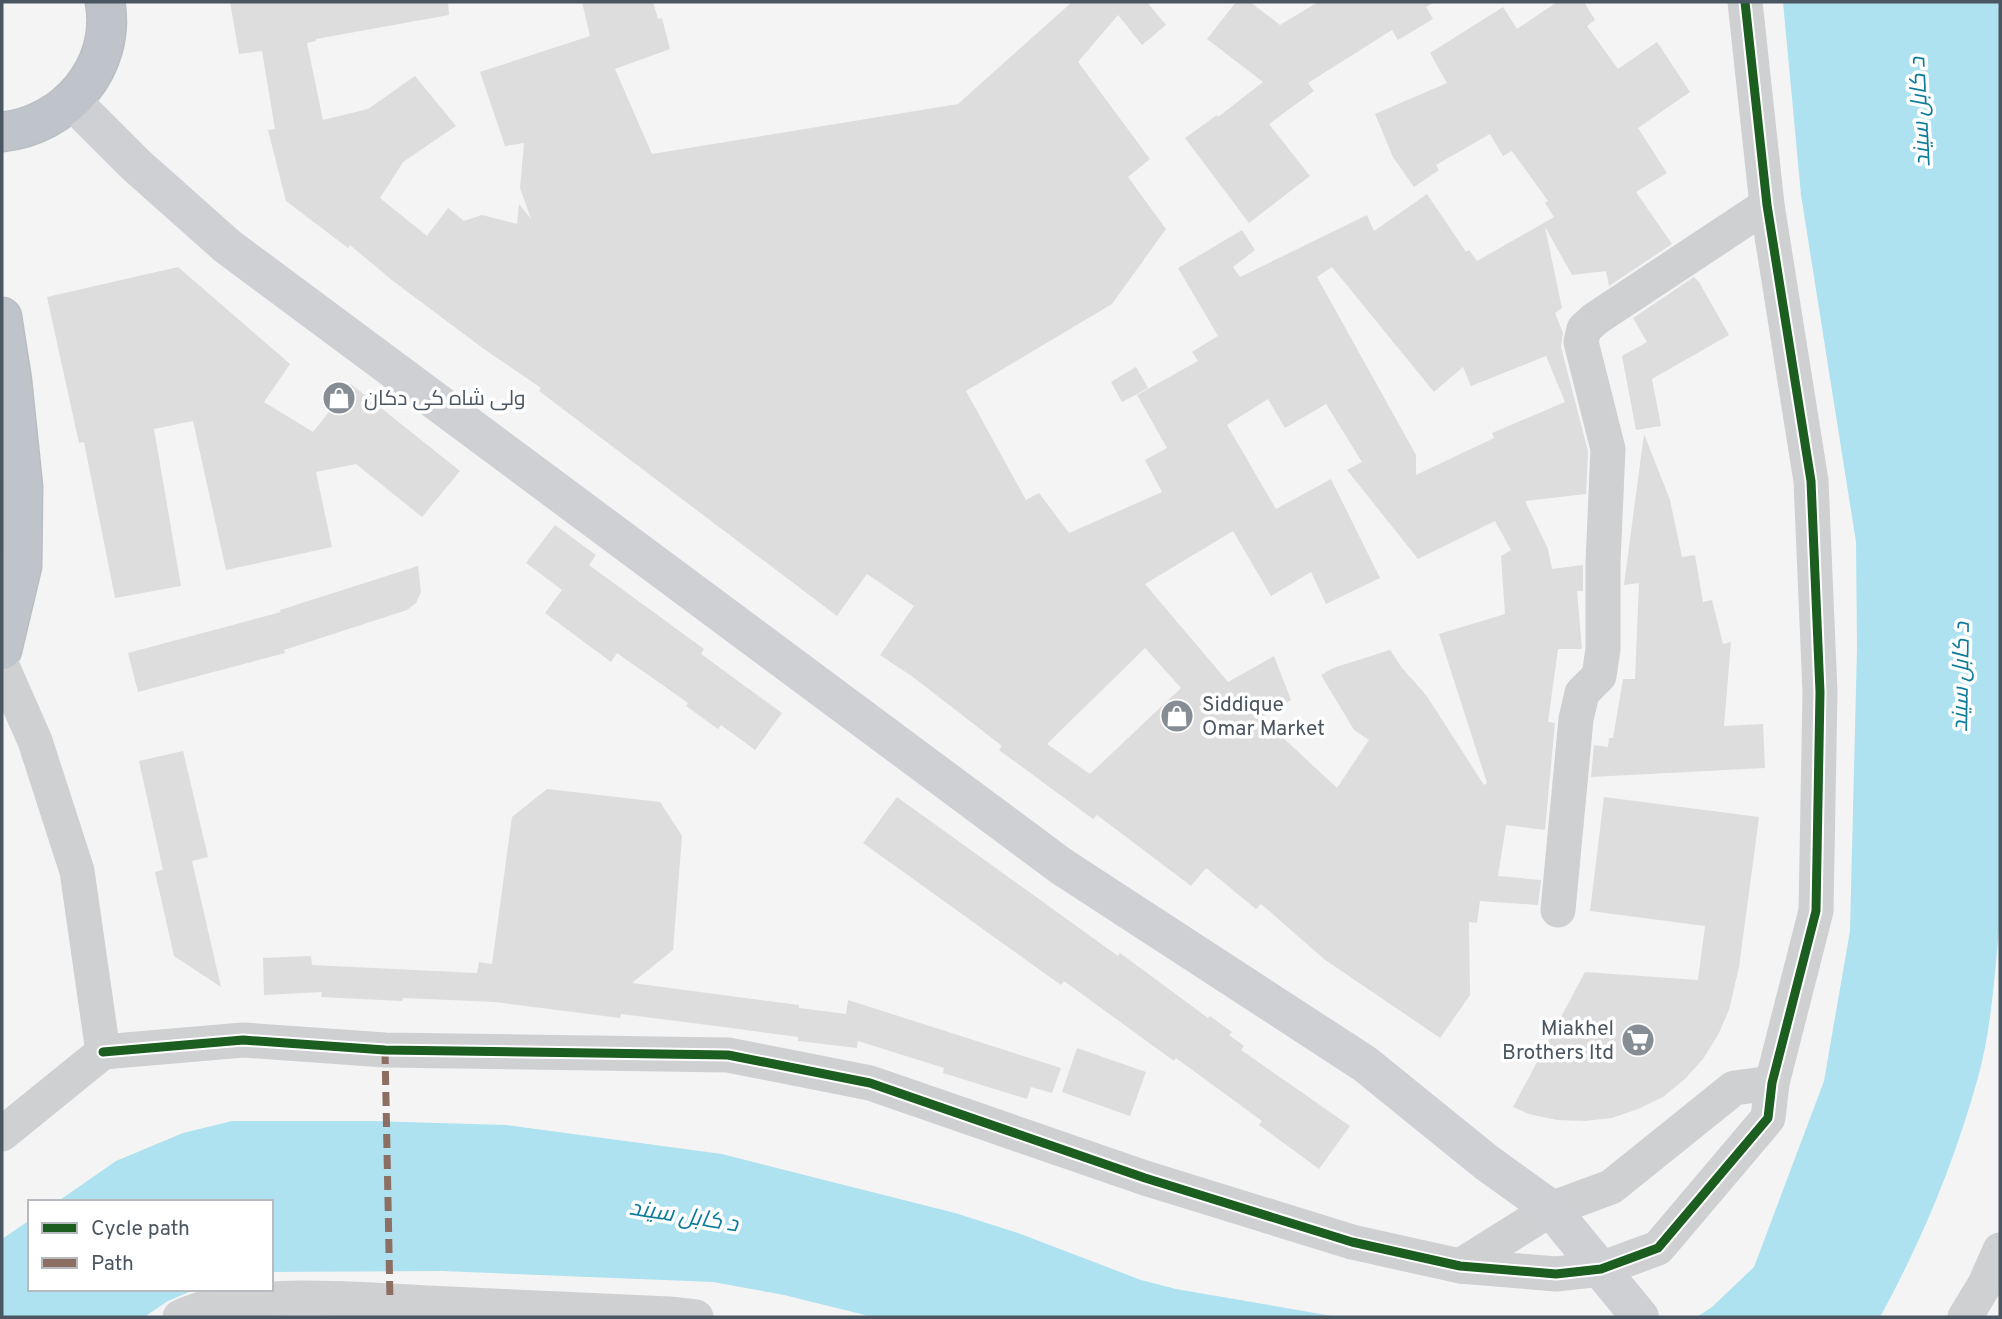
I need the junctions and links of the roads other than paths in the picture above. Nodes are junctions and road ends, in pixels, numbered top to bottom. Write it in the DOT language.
graph roads {
  1 [pos="105,2"];
  2 [pos="1745,2"];
  3 [pos="72,101"];
  4 [pos="2,132"];
  5 [pos="1768,205"];
  6 [pos="2,317"];
  7 [pos="2,650"];
  8 [pos="2,666"];
  9 [pos="1558,910"];
  10 [pos="103,1052"];
  11 [pos="1772,1083"];
  12 [pos="2,1134"];
  13 [pos="1551,1209"];
  14 [pos="2000,1250"];
  15 [pos="1460,1266"];
  16 [pos="1601,1269"];
  17 [pos="180,1317"];
  18 [pos="696,1317"];
  19 [pos="1640,1317"];
  20 [pos="1965,1317"];
  1 -- 3 [label="highway"];
  2 -- 5 [label="street"];
  3 -- 4 [label="highway"];
  3 -- 13 [label="street"];
  5 -- 9 [label="street"];
  5 -- 11 [label="street"];
  6 -- 7 [label="highway"];
  8 -- 10 [label="street"];
  10 -- 12 [label="street"];
  10 -- 15 [label="street"];
  11 -- 13 [label="street"];
  11 -- 16 [label="street"];
  13 -- 15 [label="street"];
  13 -- 16 [label="street"];
  14 -- 20 [label="street"];
  15 -- 16 [label="street"];
  16 -- 19 [label="street"];
  17 -- 18 [label="street"];
}
